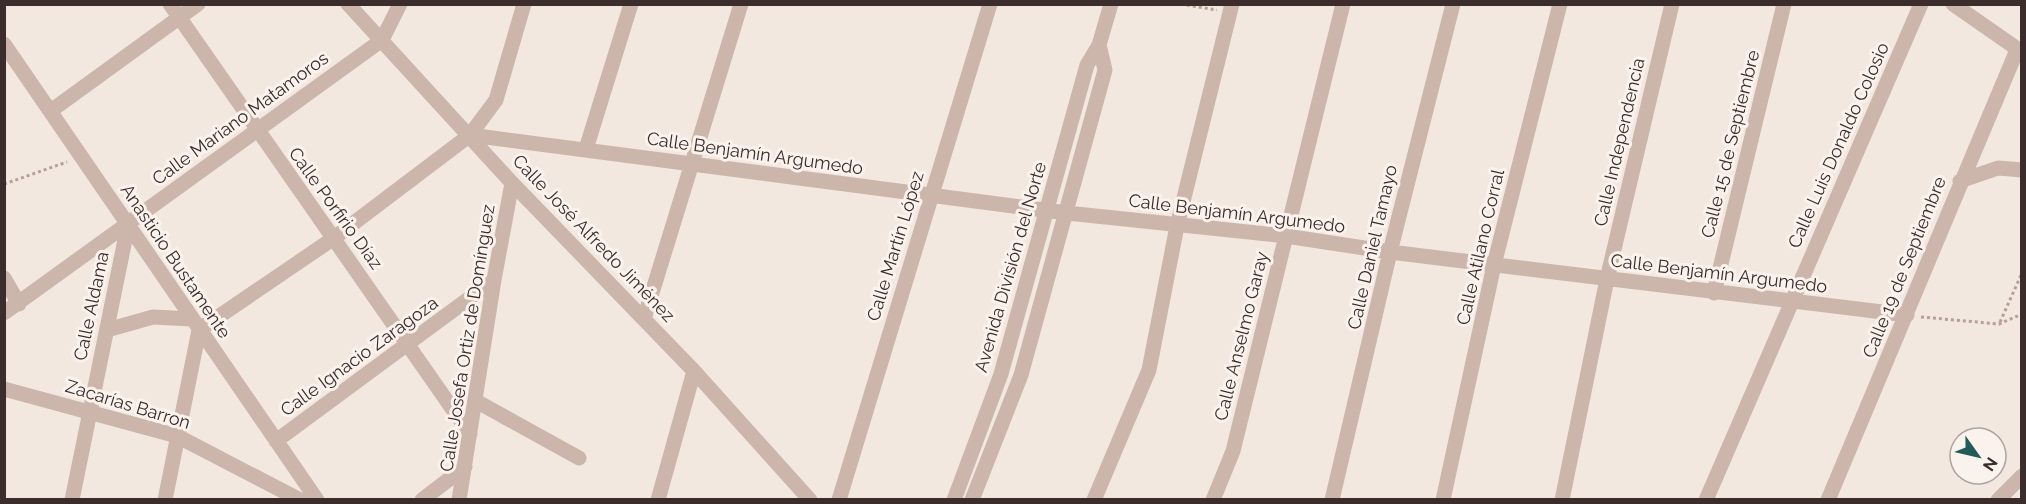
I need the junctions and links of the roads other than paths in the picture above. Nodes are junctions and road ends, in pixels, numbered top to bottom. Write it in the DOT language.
graph roads {
  1 [pos="170,4"];
  2 [pos="198,4"];
  3 [pos="348,4"];
  4 [pos="400,4"];
  5 [pos="524,4"];
  6 [pos="631,4"];
  7 [pos="741,4"];
  8 [pos="990,4"];
  9 [pos="1111,4"];
  10 [pos="1343,4"];
  11 [pos="1452,4"];
  12 [pos="1560,4"];
  13 [pos="1672,4"];
  14 [pos="1784,4"];
  15 [pos="1921,4"];
  16 [pos="1953,4"];
  17 [pos="1231,9"];
  18 [pos="180,19"];
  19 [pos="382,40"];
  20 [pos="4,44"];
  21 [pos="1099,45"];
  22 [pos="2019,51"];
  23 [pos="52,110"];
  24 [pos="256,130"];
  25 [pos="470,135"];
  26 [pos="586,149"];
  27 [pos="690,165"];
  28 [pos="2022,170"];
  29 [pos="1960,181"];
  30 [pos="512,183"];
  31 [pos="930,195"];
  32 [pos="1047,209"];
  33 [pos="1067,213"];
  34 [pos="128,225"];
  35 [pos="1178,226"];
  36 [pos="1286,236"];
  37 [pos="334,238"];
  38 [pos="1390,252"];
  39 [pos="1494,265"];
  40 [pos="4,278"];
  41 [pos="1607,279"];
  42 [pos="494,280"];
  43 [pos="1714,293"];
  44 [pos="1790,302"];
  45 [pos="19,304"];
  46 [pos="4,313"];
  47 [pos="1907,315"];
  48 [pos="644,319"];
  49 [pos="196,325"];
  50 [pos="107,330"];
  51 [pos="409,344"];
  52 [pos="694,371"];
  53 [pos="4,389"];
  54 [pos="476,401"];
  55 [pos="88,410"];
  56 [pos="470,434"];
  57 [pos="177,436"];
  58 [pos="276,441"];
  59 [pos="579,458"];
  60 [pos="465,467"];
  61 [pos="2022,476"];
  62 [pos="795,483"];
  63 [pos="72,500"];
  64 [pos="165,500"];
  65 [pos="300,500"];
  66 [pos="317,500"];
  67 [pos="422,500"];
  68 [pos="459,500"];
  69 [pos="658,500"];
  70 [pos="791,500"];
  71 [pos="810,500"];
  72 [pos="839,500"];
  73 [pos="954,500"];
  74 [pos="972,500"];
  75 [pos="1094,500"];
  76 [pos="1213,500"];
  77 [pos="1332,500"];
  78 [pos="1443,500"];
  79 [pos="1562,500"];
  80 [pos="1706,500"];
  81 [pos="1828,500"];
  82 [pos="1998,500"];
  1 -- 18 [label="street, Calle Porfirio Díaz"];
  2 -- 18 [label="street"];
  3 -- 19 [label="street, Calle José Alfredo Jiménez"];
  4 -- 19 [label="street"];
  5 -- 25 [label="street"];
  6 -- 26 [label="street"];
  7 -- 27 [label="street"];
  8 -- 31 [label="street, Calle Martín López"];
  9 -- 21 [label="street, Avenida División del Norte"];
  10 -- 36 [label="street, Calle Anselmo Garay"];
  11 -- 38 [label="street, Calle Daniel Tamayo"];
  12 -- 39 [label="street, Calle Atilano Corral"];
  13 -- 41 [label="street, Calle Independencia"];
  14 -- 43 [label="street, Calle 15 de Septiembre"];
  15 -- 44 [label="street, Calle Luis Donaldo Colosio"];
  16 -- 22 [label="street"];
  17 -- 35 [label="street"];
  18 -- 23 [label="street"];
  18 -- 24 [label="street, Calle Porfirio Díaz"];
  19 -- 24 [label="street, Calle Mariano Matamoros"];
  19 -- 25 [label="street, Calle José Alfredo Jiménez"];
  20 -- 23 [label="street, Anasticio Bustamente"];
  21 -- 32 [label="street, Avenida División del Norte"];
  21 -- 33 [label="street, Avenida División del Norte"];
  22 -- 29 [label="street, Calle 19 de Septiembre"];
  23 -- 34 [label="street, Anasticio Bustamente"];
  24 -- 34 [label="street, Calle Mariano Matamoros"];
  24 -- 37 [label="street, Calle Porfirio Díaz"];
  25 -- 26 [label="street, Calle Benjamín Argumedo"];
  25 -- 30 [label="street, Calle José Alfredo Jiménez"];
  25 -- 37 [label="street"];
  26 -- 27 [label="street, Calle Benjamín Argumedo"];
  27 -- 31 [label="street, Calle Benjamín Argumedo"];
  27 -- 48 [label="street"];
  28 -- 29 [label="street"];
  29 -- 47 [label="street, Calle 19 de Septiembre"];
  30 -- 42 [label="street, Calle Josefa Ortiz de Domínguez"];
  30 -- 48 [label="street, Calle José Alfredo Jiménez"];
  31 -- 32 [label="street, Calle Benjamín Argumedo"];
  31 -- 72 [label="street, Calle Martín López"];
  32 -- 33 [label="street, Calle Benjamín Argumedo"];
  32 -- 73 [label="street, Avenida División del Norte"];
  33 -- 35 [label="street, Calle Benjamín Argumedo"];
  33 -- 74 [label="street, Avenida División del Norte"];
  34 -- 45 [label="street, Calle Mariano Matamoros"];
  34 -- 49 [label="street, Anasticio Bustamente"];
  34 -- 50 [label="street, Calle Aldama"];
  35 -- 36 [label="street, Calle Benjamín Argumedo"];
  35 -- 75 [label="street"];
  36 -- 38 [label="street, Calle Benjamín Argumedo"];
  36 -- 76 [label="street, Calle Anselmo Garay"];
  37 -- 49 [label="street"];
  37 -- 51 [label="street, Calle Porfirio Díaz"];
  38 -- 39 [label="street, Calle Benjamín Argumedo"];
  38 -- 77 [label="street, Calle Daniel Tamayo"];
  39 -- 41 [label="street, Calle Benjamín Argumedo"];
  39 -- 78 [label="street, Calle Atilano Corral"];
  40 -- 45 [label="street"];
  41 -- 43 [label="street, Calle Benjamín Argumedo"];
  41 -- 79 [label="street, Calle Independencia"];
  42 -- 51 [label="street, Calle Ignacio Zaragoza"];
  42 -- 54 [label="street, Calle Josefa Ortiz de Domínguez"];
  43 -- 44 [label="street, Calle Benjamín Argumedo"];
  44 -- 47 [label="street, Calle Benjamín Argumedo"];
  44 -- 80 [label="street, Calle Luis Donaldo Colosio"];
  45 -- 46 [label="street, Calle Mariano Matamoros"];
  47 -- 81 [label="street, Calle 19 de Septiembre"];
  48 -- 52 [label="street, Calle José Alfredo Jiménez"];
  49 -- 50 [label="street"];
  49 -- 57 [label="street"];
  49 -- 58 [label="street, Anasticio Bustamente"];
  50 -- 55 [label="street, Calle Aldama"];
  51 -- 56 [label="street, Calle Porfirio Díaz"];
  51 -- 58 [label="street, Calle Ignacio Zaragoza"];
  52 -- 62 [label="street, Calle José Alfredo Jiménez"];
  52 -- 69 [label="street"];
  53 -- 55 [label="street, Zacarías Barron"];
  54 -- 56 [label="street, Calle Josefa Ortiz de Domínguez"];
  54 -- 59 [label="street"];
  55 -- 57 [label="street, Zacarías Barron"];
  55 -- 63 [label="street, Calle Aldama"];
  56 -- 60 [label="street, Calle Josefa Ortiz de Domínguez"];
  57 -- 64 [label="street"];
  57 -- 65 [label="street, Zacarías Barron"];
  58 -- 66 [label="street, Anasticio Bustamente"];
  60 -- 67 [label="street"];
  60 -- 68 [label="street, Calle Josefa Ortiz de Domínguez"];
  61 -- 82 [label="street"];
  62 -- 70 [label="street"];
  62 -- 71 [label="street, Calle José Alfredo Jiménez"];
}
